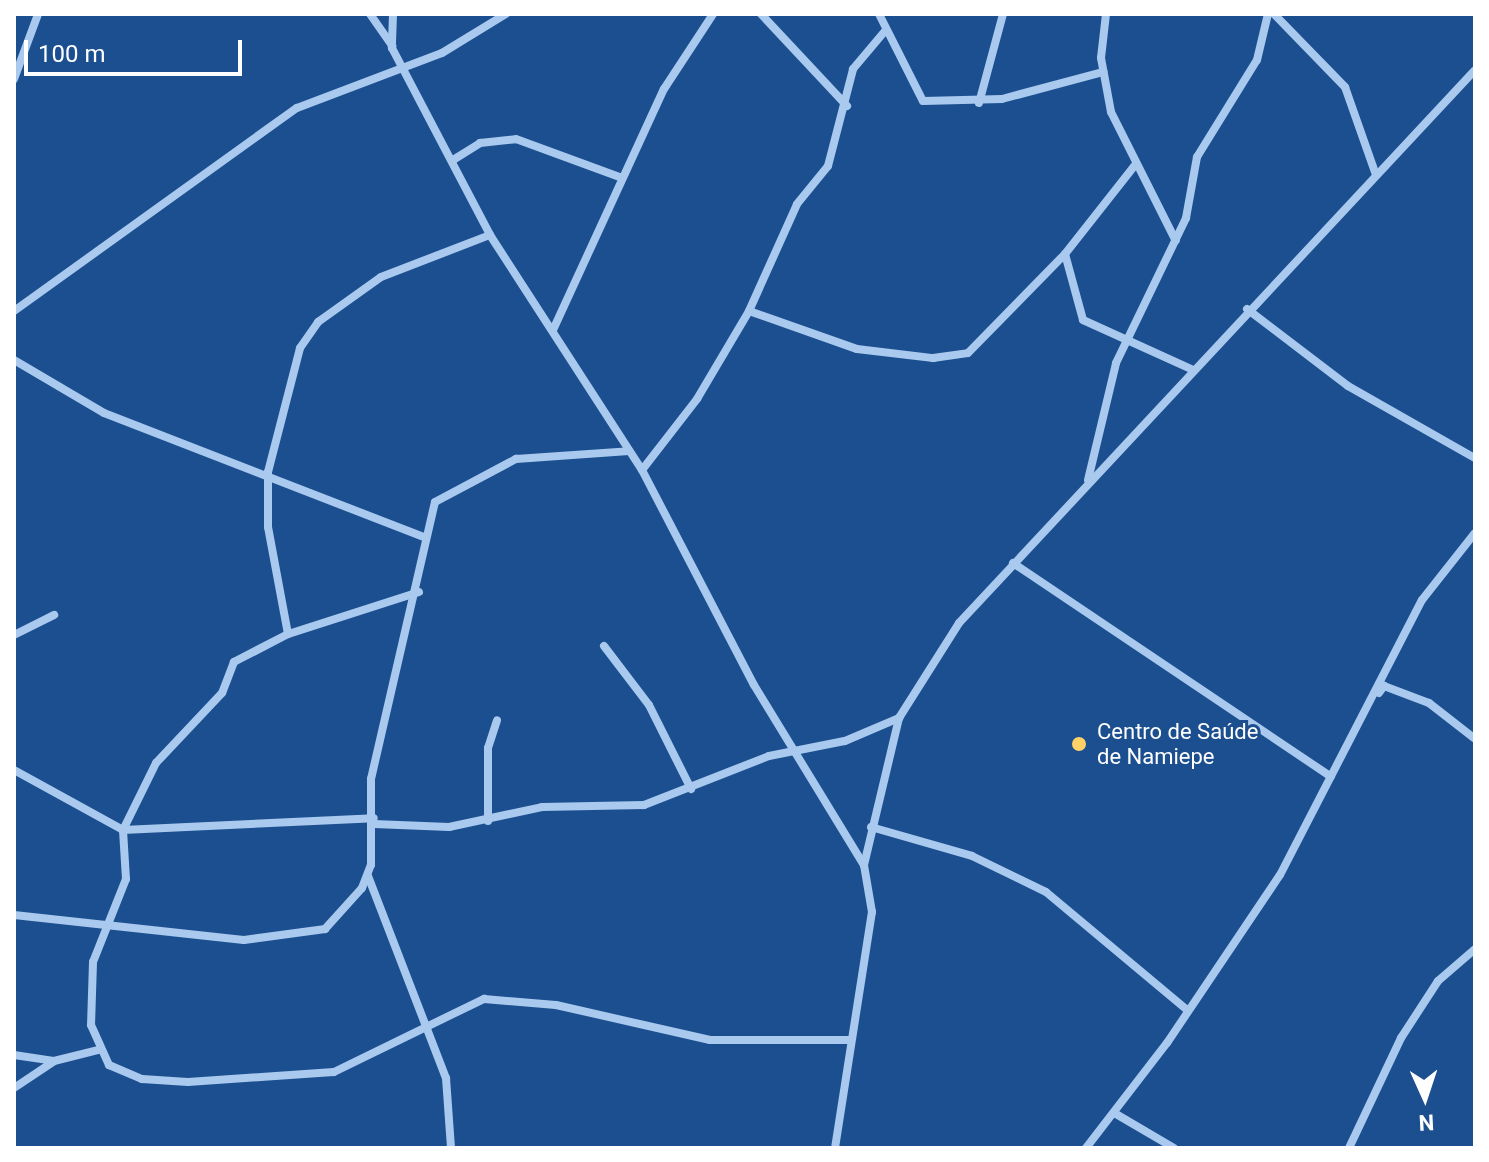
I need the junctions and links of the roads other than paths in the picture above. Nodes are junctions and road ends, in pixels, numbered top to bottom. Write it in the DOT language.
graph roads {
  1 [pos="38,14"];
  2 [pos="370,14"];
  3 [pos="393,14"];
  4 [pos="506,14"];
  5 [pos="713,14"];
  6 [pos="761,14"];
  7 [pos="879,14"];
  8 [pos="1003,14"];
  9 [pos="1106,14"];
  10 [pos="1271,14"];
  11 [pos="885,31"];
  12 [pos="392,48"];
  13 [pos="404,67"];
  14 [pos="1475,70"];
  15 [pos="1103,72"];
  16 [pos="14,79"];
  17 [pos="979,103"];
  18 [pos="847,106"];
  19 [pos="453,160"];
  20 [pos="1135,165"];
  21 [pos="1376,175"];
  22 [pos="620,177"];
  23 [pos="490,235"];
  24 [pos="1176,241"];
  25 [pos="1065,254"];
  26 [pos="1247,309"];
  27 [pos="14,311"];
  28 [pos="749,311"];
  29 [pos="553,330"];
  30 [pos="1126,345"];
  31 [pos="14,360"];
  32 [pos="1191,369"];
  33 [pos="629,451"];
  34 [pos="1475,458"];
  35 [pos="642,470"];
  36 [pos="268,472"];
  37 [pos="1088,481"];
  38 [pos="1475,533"];
  39 [pos="424,537"];
  40 [pos="1013,563"];
  41 [pos="419,592"];
  42 [pos="54,615"];
  43 [pos="288,634"];
  44 [pos="14,635"];
  45 [pos="604,646"];
  46 [pos="1367,709"];
  47 [pos="899,718"];
  48 [pos="497,720"];
  49 [pos="1475,739"];
  50 [pos="792,749"];
  51 [pos="14,770"];
  52 [pos="1331,777"];
  53 [pos="691,789"];
  54 [pos="374,821"];
  55 [pos="488,821"];
  56 [pos="871,827"];
  57 [pos="123,830"];
  58 [pos="864,865"];
  59 [pos="368,876"];
  60 [pos="14,915"];
  61 [pos="108,927"];
  62 [pos="1475,949"];
  63 [pos="1187,1010"];
  64 [pos="425,1029"];
  65 [pos="851,1040"];
  66 [pos="98,1050"];
  67 [pos="14,1055"];
  68 [pos="54,1061"];
  69 [pos="14,1088"];
  70 [pos="1116,1114"];
  71 [pos="451,1148"];
  72 [pos="835,1148"];
  73 [pos="1086,1148"];
  74 [pos="1174,1148"];
  75 [pos="1349,1148"];
  1 -- 16 [label="street"];
  2 -- 12 [label="street"];
  3 -- 12 [label="street"];
  4 -- 13 [label="street"];
  5 -- 22 [label="street"];
  6 -- 18 [label="street"];
  7 -- 11 [label="street"];
  8 -- 17 [label="street"];
  9 -- 15 [label="street"];
  10 -- 21 [label="street"];
  10 -- 24 [label="street"];
  11 -- 17 [label="street"];
  11 -- 18 [label="street"];
  12 -- 13 [label="street"];
  13 -- 19 [label="street"];
  13 -- 27 [label="street"];
  14 -- 21 [label="street"];
  15 -- 17 [label="street"];
  15 -- 20 [label="street"];
  18 -- 28 [label="street"];
  19 -- 22 [label="street"];
  19 -- 23 [label="street"];
  20 -- 24 [label="street"];
  20 -- 25 [label="street"];
  21 -- 26 [label="street"];
  22 -- 29 [label="street"];
  23 -- 29 [label="street"];
  23 -- 36 [label="street"];
  24 -- 30 [label="street"];
  25 -- 28 [label="street"];
  25 -- 30 [label="street"];
  26 -- 32 [label="street"];
  26 -- 34 [label="street"];
  28 -- 35 [label="street"];
  29 -- 33 [label="street"];
  30 -- 32 [label="street"];
  30 -- 37 [label="street"];
  31 -- 36 [label="street"];
  32 -- 37 [label="street"];
  33 -- 35 [label="street"];
  33 -- 39 [label="street"];
  35 -- 50 [label="street"];
  36 -- 39 [label="street"];
  36 -- 43 [label="street"];
  37 -- 40 [label="street"];
  38 -- 46 [label="street"];
  39 -- 41 [label="street"];
  40 -- 47 [label="street"];
  40 -- 52 [label="street"];
  41 -- 43 [label="street"];
  41 -- 54 [label="street"];
  42 -- 44 [label="street"];
  43 -- 57 [label="street"];
  45 -- 53 [label="street"];
  46 -- 49 [label="street"];
  46 -- 52 [label="street"];
  47 -- 50 [label="street"];
  47 -- 56 [label="street"];
  48 -- 55 [label="street"];
  50 -- 53 [label="street"];
  50 -- 58 [label="street"];
  51 -- 57 [label="street"];
  52 -- 63 [label="street"];
  53 -- 55 [label="street"];
  54 -- 55 [label="street"];
  54 -- 57 [label="street"];
  54 -- 59 [label="street"];
  56 -- 58 [label="street"];
  56 -- 63 [label="street"];
  57 -- 61 [label="street"];
  58 -- 65 [label="street"];
  59 -- 61 [label="street"];
  59 -- 64 [label="street"];
  60 -- 61 [label="street"];
  61 -- 66 [label="street"];
  62 -- 75 [label="street"];
  63 -- 70 [label="street"];
  64 -- 65 [label="street"];
  64 -- 66 [label="street"];
  64 -- 71 [label="street"];
  65 -- 72 [label="street"];
  66 -- 68 [label="street"];
  67 -- 68 [label="street"];
  68 -- 69 [label="street"];
  70 -- 73 [label="street"];
  70 -- 74 [label="street"];
}
